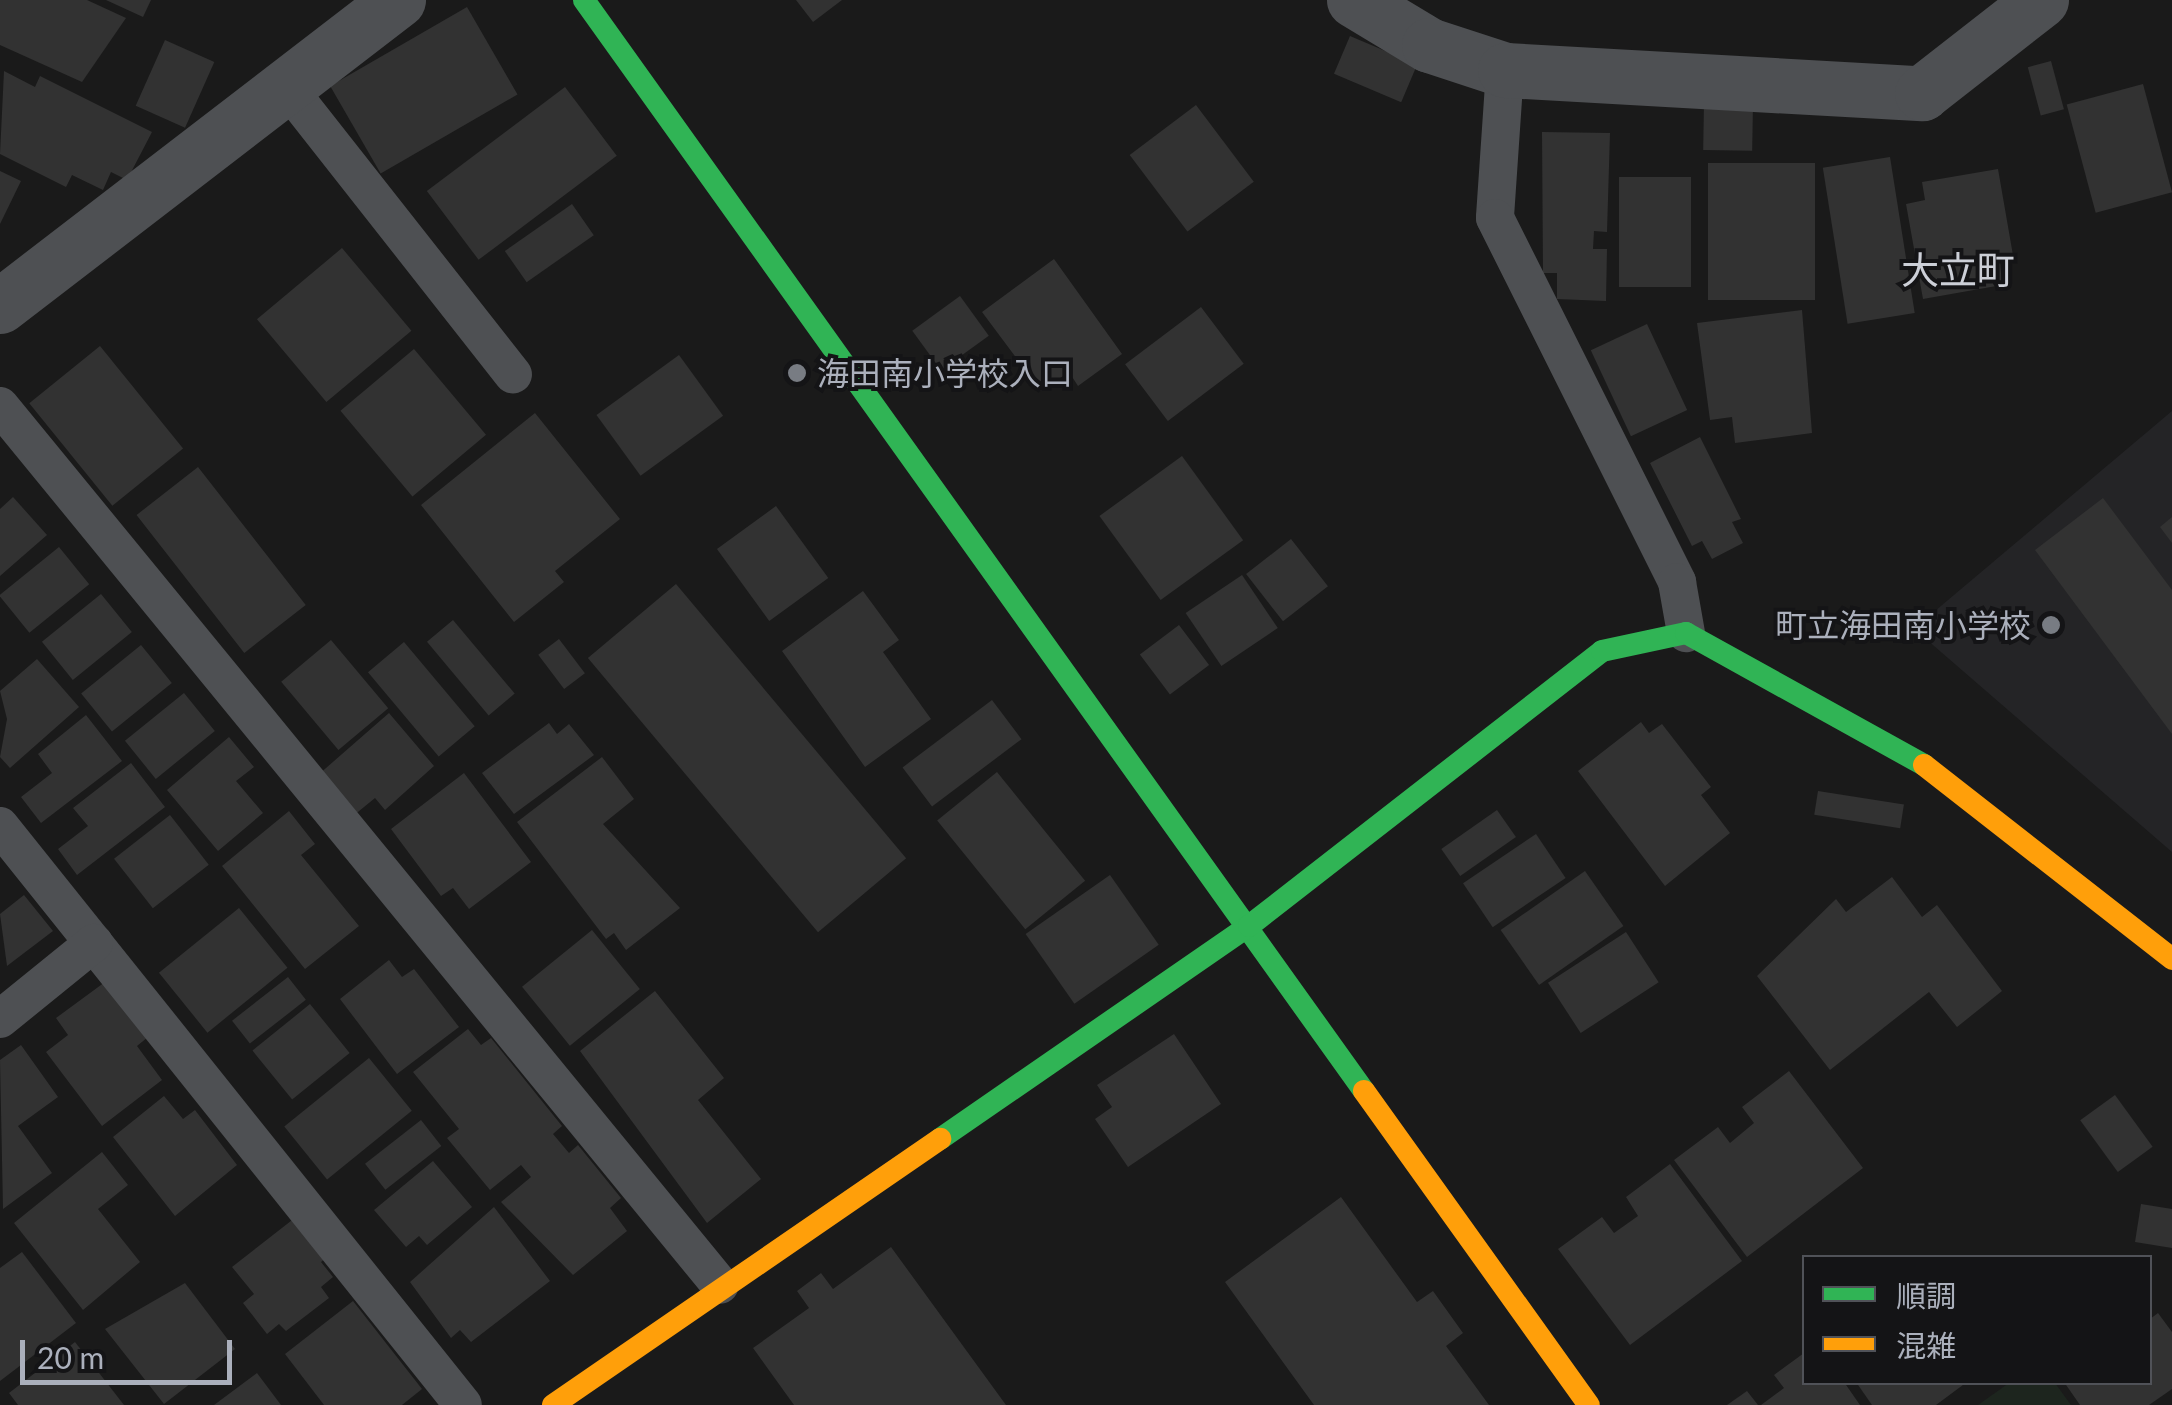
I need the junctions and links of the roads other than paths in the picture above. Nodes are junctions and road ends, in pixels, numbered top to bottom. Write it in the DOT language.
graph roads {
  1 [pos="398,0"];
  2 [pos="584,0"];
  3 [pos="1354,0"];
  4 [pos="2041,0"];
  5 [pos="1506,70"];
  6 [pos="286,86"];
  7 [pos="0,306"];
  8 [pos="514,374"];
  9 [pos="0,406"];
  10 [pos="1686,633"];
  11 [pos="0,826"];
  12 [pos="1249,926"];
  13 [pos="94,944"];
  14 [pos="2172,959"];
  15 [pos="0,1019"];
  16 [pos="720,1285"];
  17 [pos="463,1405"];
  18 [pos="553,1405"];
  19 [pos="1589,1405"];
  1 -- 6 [label="street"];
  2 -- 12 [label="street"];
  3 -- 5 [label="street"];
  4 -- 5 [label="street"];
  5 -- 10 [label="lane"];
  6 -- 7 [label="street"];
  6 -- 8 [label="lane"];
  9 -- 16 [label="lane"];
  10 -- 12 [label="street"];
  10 -- 14 [label="street"];
  11 -- 13 [label="lane"];
  12 -- 16 [label="street"];
  12 -- 19 [label="street"];
  13 -- 15 [label="lane"];
  13 -- 17 [label="lane"];
  16 -- 18 [label="street"];
}
